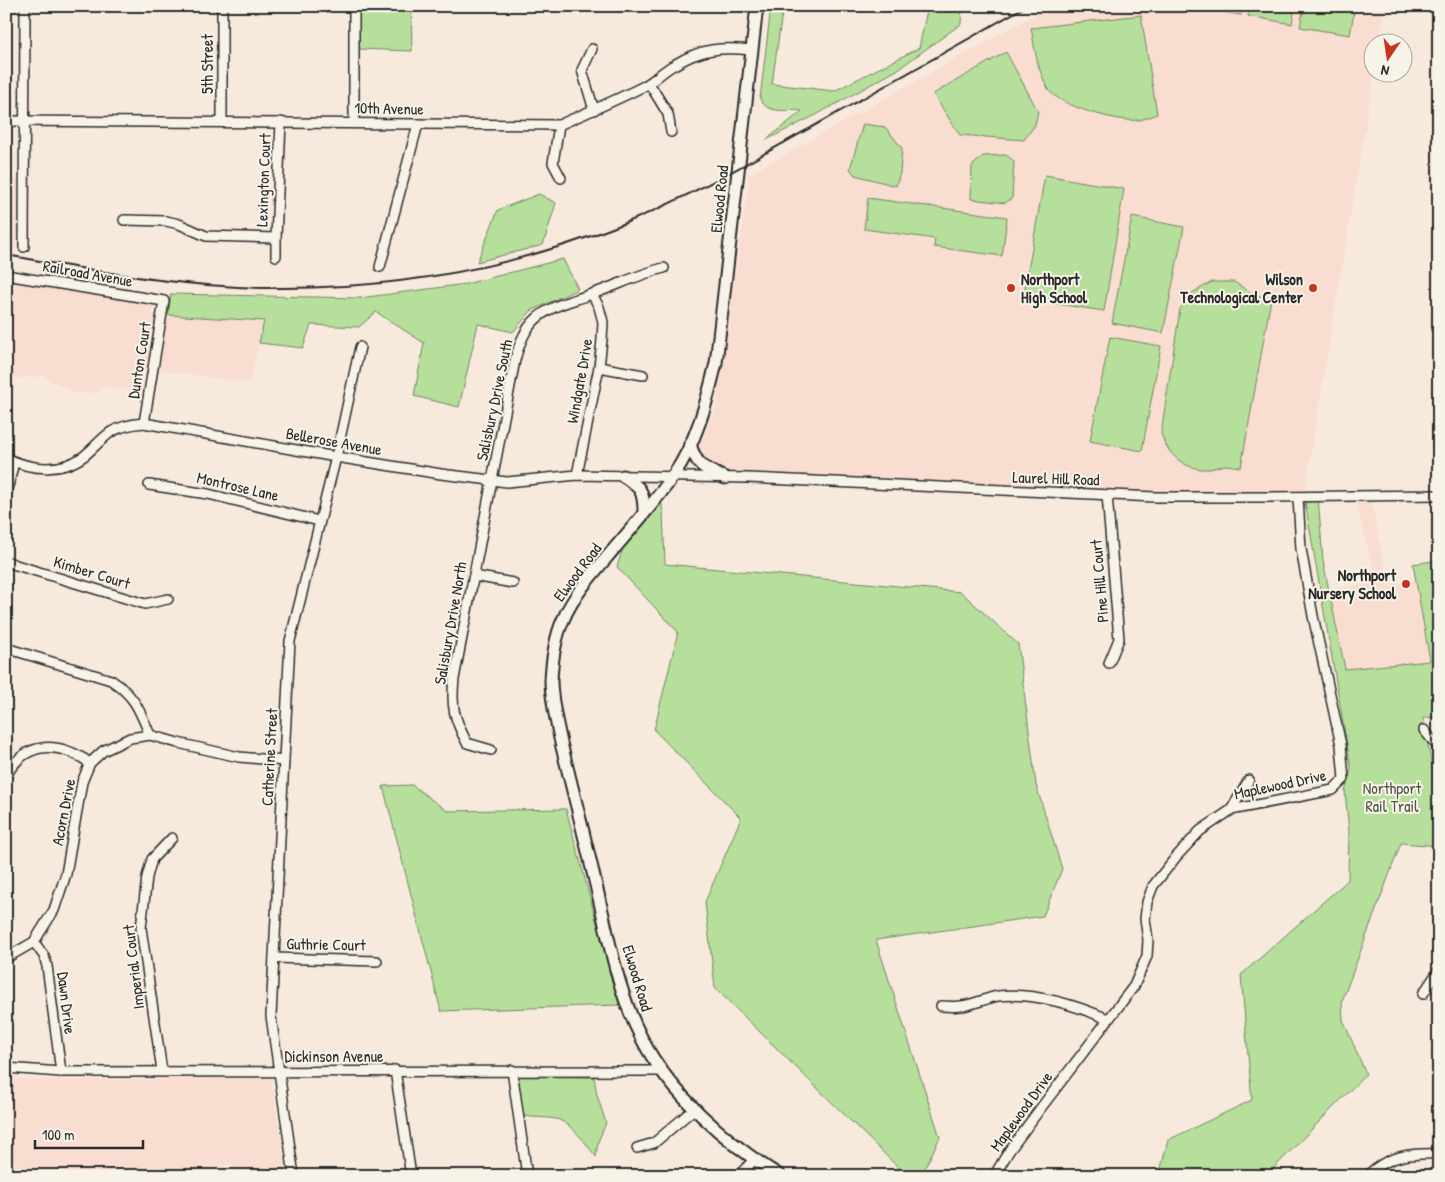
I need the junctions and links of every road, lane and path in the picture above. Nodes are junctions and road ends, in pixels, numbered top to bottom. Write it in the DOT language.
graph roads {
  1 [pos="25,6"];
  2 [pos="222,6"];
  3 [pos="354,6"];
  4 [pos="757,6"];
  5 [pos="592,49"];
  6 [pos="752,50"];
  7 [pos="649,83"];
  8 [pos="594,110"];
  9 [pos="6,121"];
  10 [pos="25,121"];
  11 [pos="222,122"];
  12 [pos="280,122"];
  13 [pos="354,122"];
  14 [pos="418,124"];
  15 [pos="559,125"];
  16 [pos="671,132"];
  17 [pos="561,178"];
  18 [pos="124,220"];
  19 [pos="276,238"];
  20 [pos="24,247"];
  21 [pos="276,256"];
  22 [pos="380,267"];
  23 [pos="664,268"];
  24 [pos="6,275"];
  25 [pos="592,294"];
  26 [pos="164,301"];
  27 [pos="360,346"];
  28 [pos="599,367"];
  29 [pos="643,375"];
  30 [pos="144,423"];
  31 [pos="690,444"];
  32 [pos="336,457"];
  33 [pos="10,460"];
  34 [pos="577,474"];
  35 [pos="623,476"];
  36 [pos="672,477"];
  37 [pos="725,478"];
  38 [pos="492,481"];
  39 [pos="149,485"];
  40 [pos="6,495"];
  41 [pos="1107,495"];
  42 [pos="1439,495"];
  43 [pos="1298,497"];
  44 [pos="644,512"];
  45 [pos="319,521"];
  46 [pos="7,563"];
  47 [pos="474,576"];
  48 [pos="513,583"];
  49 [pos="168,599"];
  50 [pos="6,648"];
  51 [pos="1109,663"];
  52 [pos="1424,730"];
  53 [pos="150,735"];
  54 [pos="491,750"];
  55 [pos="1439,754"];
  56 [pos="284,761"];
  57 [pos="90,763"];
  58 [pos="6,776"];
  59 [pos="1249,780"];
  60 [pos="1231,810"];
  61 [pos="172,838"];
  62 [pos="34,942"];
  63 [pos="6,958"];
  64 [pos="274,958"];
  65 [pos="377,961"];
  66 [pos="1439,970"];
  67 [pos="1423,994"];
  68 [pos="941,1006"];
  69 [pos="1108,1019"];
  70 [pos="6,1068"];
  71 [pos="395,1070"];
  72 [pos="512,1070"];
  73 [pos="162,1071"];
  74 [pos="278,1071"];
  75 [pos="662,1071"];
  76 [pos="60,1072"];
  77 [pos="694,1109"];
  78 [pos="637,1148"];
  79 [pos="1439,1154"];
  80 [pos="754,1160"];
  81 [pos="294,1176"];
  82 [pos="411,1176"];
  83 [pos="527,1176"];
  84 [pos="738,1176"];
  85 [pos="780,1176"];
  86 [pos="994,1176"];
  87 [pos="1367,1176"];
  1 -- 10 [label="street"];
  2 -- 11 [label="street, 5th Street"];
  3 -- 13 [label="street"];
  4 -- 6 [label="main road, Elwood Road"];
  5 -- 8 [label="street"];
  6 -- 7 [label="street, 10th Avenue"];
  6 -- 31 [label="main road, Elwood Road"];
  7 -- 8 [label="street, 10th Avenue"];
  7 -- 16 [label="street"];
  8 -- 15 [label="street, 10th Avenue"];
  9 -- 10 [label="street, 10th Avenue"];
  10 -- 11 [label="street, 10th Avenue"];
  10 -- 20 [label="street"];
  11 -- 12 [label="street, 10th Avenue"];
  12 -- 13 [label="street, 10th Avenue"];
  12 -- 19 [label="street, Lexington Court"];
  13 -- 14 [label="street, 10th Avenue"];
  14 -- 15 [label="street, 10th Avenue"];
  14 -- 22 [label="street"];
  15 -- 17 [label="street"];
  18 -- 19 [label="street"];
  19 -- 21 [label="street, Lexington Court"];
  23 -- 25 [label="street, Salisbury Drive South"];
  24 -- 26 [label="street, Railroad Avenue"];
  25 -- 28 [label="street, Windgate Drive"];
  25 -- 38 [label="street, Salisbury Drive South"];
  26 -- 30 [label="street, Dunton Court"];
  27 -- 32 [label="street, Catherine Street"];
  28 -- 29 [label="street"];
  28 -- 34 [label="street, Windgate Drive"];
  30 -- 32 [label="street, Bellerose Avenue"];
  30 -- 33 [label="street, Bellerose Avenue"];
  31 -- 36 [label="main road, Elwood Road"];
  31 -- 37 [label="main road"];
  32 -- 38 [label="street, Bellerose Avenue"];
  32 -- 45 [label="street, Catherine Street"];
  33 -- 40 [label="street"];
  34 -- 35 [label="street, Bellerose Avenue"];
  34 -- 38 [label="street, Bellerose Avenue"];
  35 -- 36 [label="street, Bellerose Avenue"];
  35 -- 44 [label="main road"];
  36 -- 37 [label="street, Laurel Hill Road"];
  36 -- 44 [label="main road, Elwood Road"];
  37 -- 41 [label="street, Laurel Hill Road"];
  38 -- 47 [label="street, Salisbury Drive North"];
  39 -- 45 [label="street, Montrose Lane"];
  41 -- 43 [label="street, Laurel Hill Road"];
  41 -- 51 [label="street, Pine Hill Court"];
  42 -- 43 [label="street, Laurel Hill Road"];
  43 -- 60 [label="street, Maplewood Drive"];
  44 -- 75 [label="main road, Elwood Road"];
  45 -- 56 [label="street, Catherine Street"];
  46 -- 49 [label="street, Kimber Court"];
  47 -- 48 [label="street"];
  47 -- 54 [label="street, Salisbury Drive North"];
  50 -- 53 [label="street"];
  52 -- 55 [label="street"];
  53 -- 56 [label="street, Acorn Drive"];
  53 -- 57 [label="street, Acorn Drive"];
  56 -- 64 [label="street, Catherine Street"];
  57 -- 58 [label="street"];
  57 -- 62 [label="street, Acorn Drive"];
  59 -- 60 [label="street"];
  60 -- 69 [label="street, Maplewood Drive"];
  61 -- 73 [label="street, Imperial Court"];
  62 -- 63 [label="street, Acorn Drive"];
  62 -- 76 [label="street, Dawn Drive"];
  64 -- 65 [label="street, Guthrie Court"];
  64 -- 74 [label="street, Catherine Street"];
  66 -- 67 [label="street"];
  68 -- 69 [label="street"];
  69 -- 86 [label="street, Maplewood Drive"];
  70 -- 76 [label="street, Dickinson Avenue"];
  71 -- 72 [label="street, Dickinson Avenue"];
  71 -- 74 [label="street, Dickinson Avenue"];
  71 -- 82 [label="street"];
  72 -- 75 [label="street, Dickinson Avenue"];
  72 -- 83 [label="street"];
  73 -- 74 [label="street, Dickinson Avenue"];
  73 -- 76 [label="street, Dickinson Avenue"];
  74 -- 81 [label="street, Catherine Street"];
  75 -- 77 [label="main road, Elwood Road"];
  77 -- 78 [label="street"];
  77 -- 80 [label="main road, Elwood Road"];
  79 -- 87 [label="street"];
  80 -- 84 [label="street"];
  80 -- 85 [label="main road, Elwood Road"];
}
